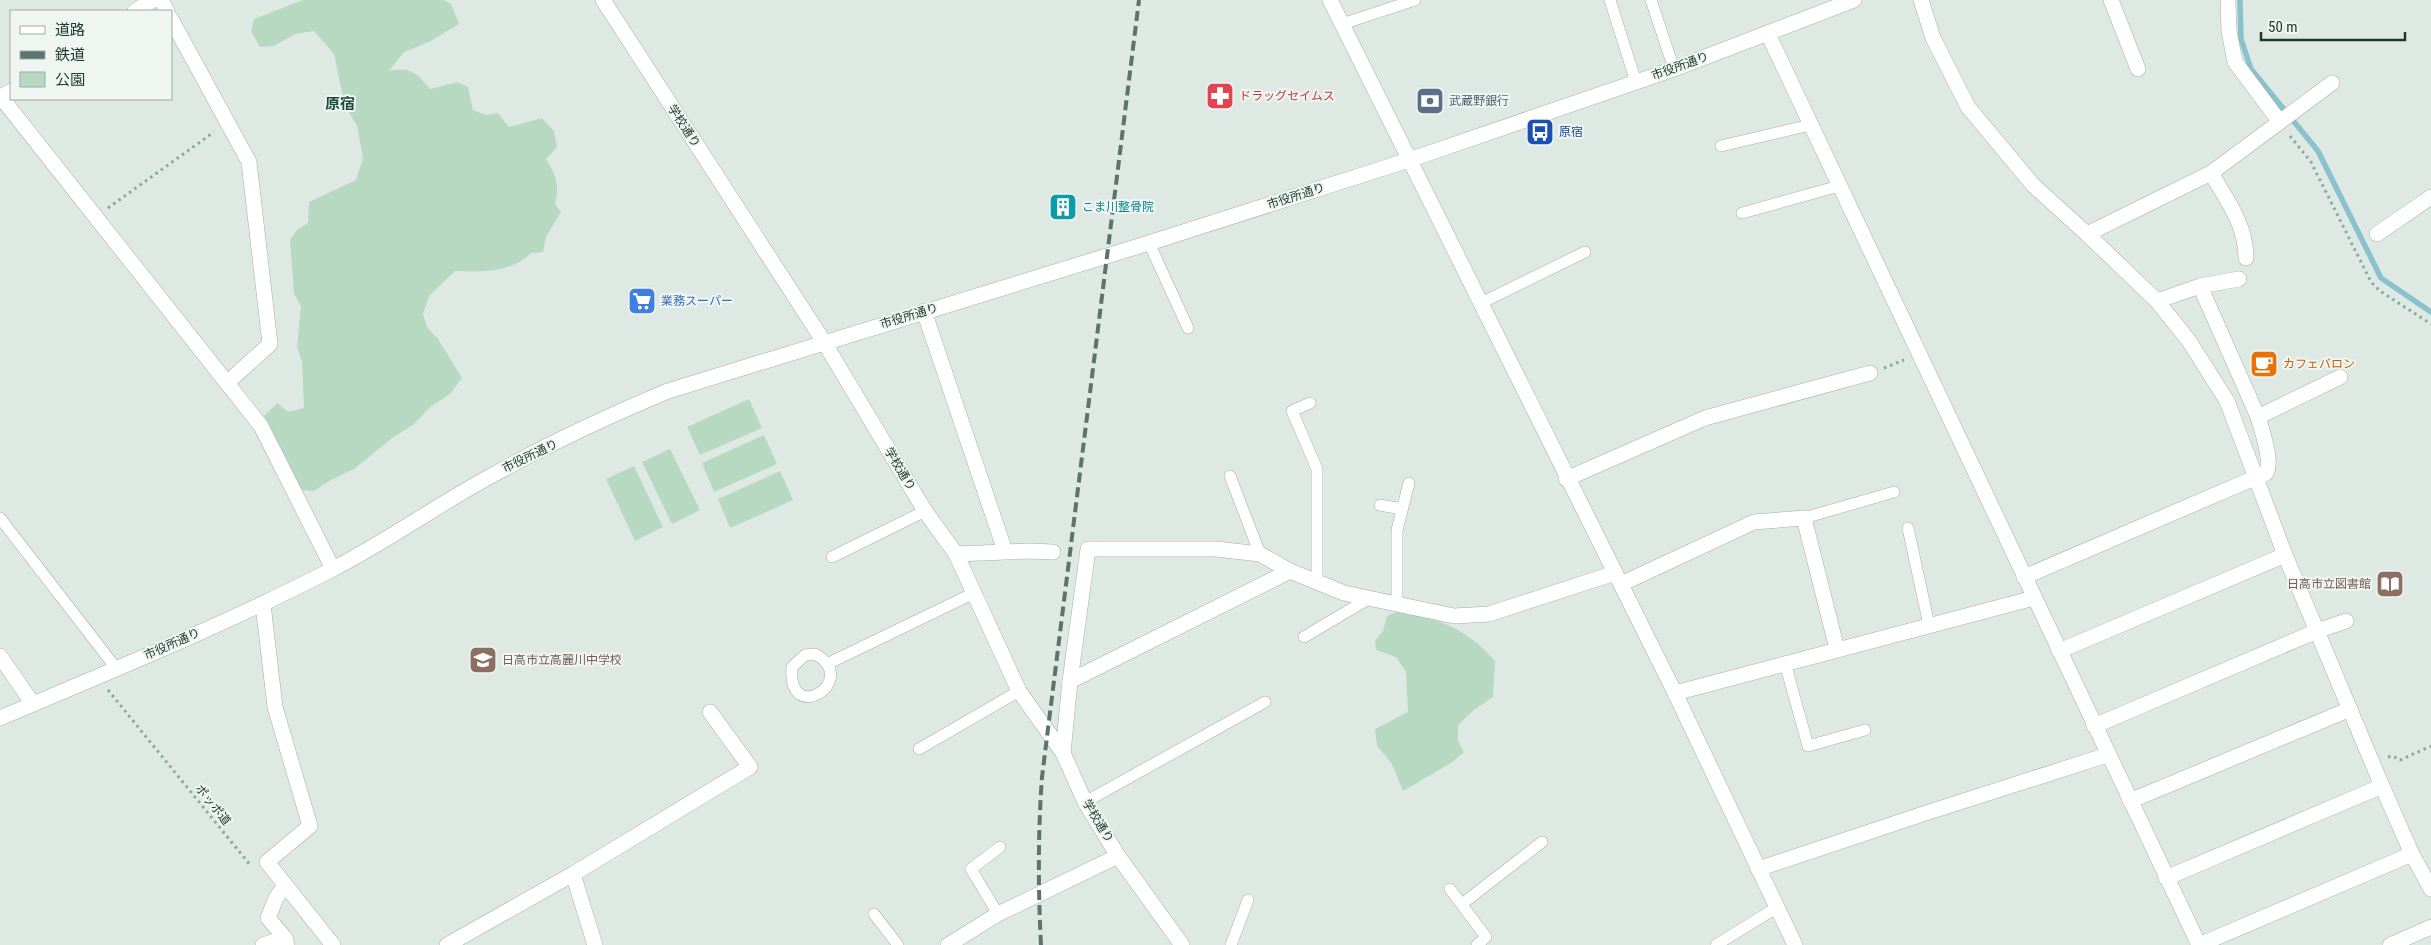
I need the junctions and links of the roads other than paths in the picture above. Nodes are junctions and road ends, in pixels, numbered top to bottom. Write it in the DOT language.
graph roads {
  1 [pos="153,0"];
  2 [pos="602,0"];
  3 [pos="1330,0"];
  4 [pos="1414,0"];
  5 [pos="1610,0"];
  6 [pos="1651,0"];
  7 [pos="1854,0"];
  8 [pos="1921,0"];
  9 [pos="2111,0"];
  10 [pos="2228,0"];
  11 [pos="1827,5"];
  12 [pos="137,10"];
  13 [pos="172,21"];
  14 [pos="1342,24"];
  15 [pos="1768,34"];
  16 [pos="1674,69"];
  17 [pos="2138,69"];
  18 [pos="1636,82"];
  19 [pos="2332,83"];
  20 [pos="4,95"];
  21 [pos="2279,121"];
  22 [pos="1810,125"];
  23 [pos="1721,146"];
  24 [pos="1409,160"];
  25 [pos="2211,173"];
  26 [pos="1839,186"];
  27 [pos="2431,197"];
  28 [pos="1742,213"];
  29 [pos="2087,234"];
  30 [pos="2377,234"];
  31 [pos="1149,243"];
  32 [pos="1585,252"];
  33 [pos="2246,258"];
  34 [pos="2239,279"];
  35 [pos="2200,286"];
  36 [pos="2157,301"];
  37 [pos="1481,303"];
  38 [pos="924,311"];
  39 [pos="1188,328"];
  40 [pos="824,342"];
  41 [pos="1870,373"];
  42 [pos="2340,378"];
  43 [pos="227,383"];
  44 [pos="1310,403"];
  45 [pos="2258,417"];
  46 [pos="1230,476"];
  47 [pos="1566,479"];
  48 [pos="2255,479"];
  49 [pos="1409,483"];
  50 [pos="1894,492"];
  51 [pos="1380,505"];
  52 [pos="1402,509"];
  53 [pos="925,510"];
  54 [pos="0,518"];
  55 [pos="1804,518"];
  56 [pos="1908,528"];
  57 [pos="1005,552"];
  58 [pos="1053,552"];
  59 [pos="956,554"];
  60 [pos="1260,554"];
  61 [pos="2285,555"];
  62 [pos="832,557"];
  63 [pos="333,569"];
  64 [pos="1290,571"];
  65 [pos="2024,577"];
  66 [pos="1618,579"];
  67 [pos="1317,582"];
  68 [pos="974,593"];
  69 [pos="2034,598"];
  70 [pos="1368,599"];
  71 [pos="263,604"];
  72 [pos="1397,604"];
  73 [pos="2346,621"];
  74 [pos="1929,625"];
  75 [pos="2317,631"];
  76 [pos="1304,637"];
  77 [pos="1837,649"];
  78 [pos="2059,651"];
  79 [pos="0,656"];
  80 [pos="1785,663"];
  81 [pos="827,664"];
  82 [pos="116,668"];
  83 [pos="1070,681"];
  84 [pos="1019,691"];
  85 [pos="1675,693"];
  86 [pos="1265,702"];
  87 [pos="33,704"];
  88 [pos="2350,709"];
  89 [pos="710,712"];
  90 [pos="0,718"];
  91 [pos="2094,726"];
  92 [pos="1865,730"];
  93 [pos="919,749"];
  94 [pos="1064,753"];
  95 [pos="2107,755"];
  96 [pos="2382,786"];
  97 [pos="1086,802"];
  98 [pos="2130,802"];
  99 [pos="1542,842"];
  100 [pos="1000,847"];
  101 [pos="2412,854"];
  102 [pos="1118,856"];
  103 [pos="1758,869"];
  104 [pos="573,874"];
  105 [pos="2427,874"];
  106 [pos="2166,878"];
  107 [pos="286,885"];
  108 [pos="1450,889"];
  109 [pos="2431,890"];
  110 [pos="1248,900"];
  111 [pos="1462,904"];
  112 [pos="1776,908"];
  113 [pos="874,914"];
  114 [pos="998,914"];
  115 [pos="2431,927"];
  116 [pos="286,941"];
  117 [pos="263,945"];
  118 [pos="333,945"];
  119 [pos="447,945"];
  120 [pos="595,945"];
  121 [pos="898,945"];
  122 [pos="948,945"];
  123 [pos="1182,945"];
  124 [pos="1231,945"];
  125 [pos="1477,945"];
  126 [pos="1716,945"];
  127 [pos="1795,945"];
  128 [pos="2199,945"];
  129 [pos="2390,945"];
  1 -- 12 [label="street"];
  2 -- 40 [label="street, 学校通り"];
  3 -- 14 [label="street"];
  4 -- 14 [label="lane"];
  5 -- 18 [label="lane"];
  6 -- 16 [label="lane"];
  7 -- 11 [label="street, 市役所通り"];
  8 -- 29 [label="street"];
  9 -- 17 [label="street"];
  10 -- 21 [label="street"];
  11 -- 15 [label="street, 市役所通り"];
  13 -- 43 [label="street"];
  14 -- 24 [label="street"];
  15 -- 16 [label="street, 市役所通り"];
  15 -- 22 [label="street"];
  16 -- 18 [label="street, 市役所通り"];
  18 -- 24 [label="street, 市役所通り"];
  19 -- 21 [label="street"];
  20 -- 43 [label="street"];
  21 -- 25 [label="street"];
  22 -- 23 [label="lane"];
  22 -- 26 [label="street"];
  24 -- 31 [label="street, 市役所通り"];
  24 -- 37 [label="street"];
  25 -- 29 [label="street"];
  25 -- 33 [label="street"];
  26 -- 28 [label="lane"];
  26 -- 65 [label="street"];
  27 -- 30 [label="street"];
  29 -- 36 [label="street"];
  31 -- 38 [label="street, 市役所通り"];
  31 -- 39 [label="lane"];
  32 -- 37 [label="lane"];
  34 -- 35 [label="street"];
  35 -- 36 [label="street"];
  35 -- 45 [label="street"];
  36 -- 48 [label="street"];
  37 -- 47 [label="street"];
  38 -- 40 [label="street, 市役所通り"];
  38 -- 57 [label="street"];
  40 -- 53 [label="street, 学校通り"];
  40 -- 63 [label="street, 市役所通り"];
  41 -- 47 [label="street"];
  42 -- 45 [label="street"];
  43 -- 63 [label="street"];
  44 -- 67 [label="lane"];
  45 -- 48 [label="street"];
  46 -- 60 [label="lane"];
  47 -- 66 [label="street"];
  48 -- 61 [label="street"];
  48 -- 65 [label="street"];
  49 -- 52 [label="lane"];
  50 -- 55 [label="lane"];
  51 -- 52 [label="lane"];
  52 -- 72 [label="lane"];
  53 -- 59 [label="street, 学校通り"];
  53 -- 62 [label="lane"];
  54 -- 82 [label="lane"];
  55 -- 66 [label="street"];
  55 -- 77 [label="street"];
  56 -- 74 [label="lane"];
  57 -- 58 [label="street"];
  57 -- 59 [label="street"];
  59 -- 68 [label="street, 学校通り"];
  60 -- 64 [label="street"];
  60 -- 83 [label="street"];
  61 -- 75 [label="street"];
  61 -- 78 [label="street"];
  63 -- 71 [label="street, 市役所通り"];
  64 -- 67 [label="street"];
  64 -- 83 [label="street"];
  65 -- 69 [label="street"];
  66 -- 72 [label="street"];
  66 -- 85 [label="street"];
  67 -- 70 [label="street"];
  68 -- 81 [label="lane"];
  68 -- 84 [label="street, 学校通り"];
  69 -- 74 [label="street"];
  69 -- 78 [label="street"];
  70 -- 72 [label="street"];
  70 -- 76 [label="lane"];
  71 -- 82 [label="street, 市役所通り"];
  71 -- 107 [label="street"];
  73 -- 75 [label="street"];
  74 -- 77 [label="street"];
  75 -- 88 [label="street"];
  75 -- 91 [label="street"];
  77 -- 80 [label="street"];
  78 -- 91 [label="street"];
  79 -- 87 [label="street"];
  80 -- 85 [label="street"];
  80 -- 92 [label="lane"];
  82 -- 87 [label="street, 市役所通り"];
  83 -- 94 [label="street"];
  84 -- 93 [label="lane"];
  84 -- 94 [label="street, 学校通り"];
  85 -- 103 [label="street"];
  86 -- 97 [label="lane"];
  87 -- 90 [label="street, 市役所通り"];
  88 -- 96 [label="street"];
  88 -- 98 [label="street"];
  89 -- 104 [label="street"];
  91 -- 95 [label="street"];
  94 -- 97 [label="street, 学校通り"];
  95 -- 98 [label="street"];
  95 -- 103 [label="street"];
  96 -- 101 [label="street"];
  96 -- 106 [label="street"];
  97 -- 102 [label="street, 学校通り"];
  98 -- 106 [label="street"];
  99 -- 111 [label="lane"];
  100 -- 114 [label="lane"];
  101 -- 105 [label="street"];
  101 -- 128 [label="street"];
  102 -- 114 [label="street"];
  102 -- 123 [label="street, 学校通り"];
  103 -- 112 [label="street"];
  104 -- 119 [label="street"];
  104 -- 120 [label="street"];
  105 -- 109 [label="street"];
  106 -- 128 [label="street"];
  107 -- 116 [label="street"];
  107 -- 118 [label="street"];
  108 -- 111 [label="lane"];
  110 -- 124 [label="lane"];
  111 -- 125 [label="lane"];
  112 -- 126 [label="lane"];
  112 -- 127 [label="street"];
  113 -- 121 [label="lane"];
  114 -- 122 [label="street"];
  115 -- 129 [label="street"];
  116 -- 117 [label="street"];
}
